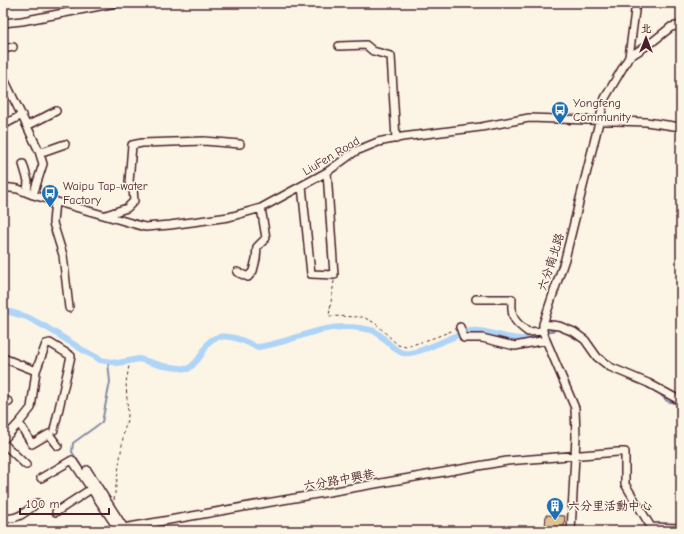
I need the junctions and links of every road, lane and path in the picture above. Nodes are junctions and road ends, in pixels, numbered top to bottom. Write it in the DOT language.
graph roads {
  1 [pos="116,3"];
  2 [pos="636,3"];
  3 [pos="3,23"];
  4 [pos="681,25"];
  5 [pos="339,46"];
  6 [pos="13,47"];
  7 [pos="3,49"];
  8 [pos="629,56"];
  9 [pos="4,82"];
  10 [pos="56,111"];
  11 [pos="22,115"];
  12 [pos="600,119"];
  13 [pos="27,126"];
  14 [pos="3,127"];
  15 [pos="681,127"];
  16 [pos="396,139"];
  17 [pos="65,144"];
  18 [pos="240,144"];
  19 [pos="39,151"];
  20 [pos="23,164"];
  21 [pos="327,172"];
  22 [pos="302,186"];
  23 [pos="3,187"];
  24 [pos="30,194"];
  25 [pos="55,201"];
  26 [pos="261,208"];
  27 [pos="105,215"];
  28 [pos="237,272"];
  29 [pos="334,275"];
  30 [pos="476,299"];
  31 [pos="69,308"];
  32 [pos="543,324"];
  33 [pos="460,327"];
  34 [pos="543,332"];
  35 [pos="546,340"];
  36 [pos="3,358"];
  37 [pos="129,366"];
  38 [pos="36,372"];
  39 [pos="681,401"];
  40 [pos="19,423"];
  41 [pos="54,430"];
  42 [pos="3,440"];
  43 [pos="3,443"];
  44 [pos="58,446"];
  45 [pos="576,456"];
  46 [pos="26,465"];
  47 [pos="87,470"];
  48 [pos="41,478"];
  49 [pos="91,490"];
  50 [pos="37,503"];
  51 [pos="113,511"];
  52 [pos="56,512"];
  53 [pos="3,516"];
  54 [pos="121,528"];
  55 [pos="681,528"];
  56 [pos="106,531"];
  57 [pos="571,531"];
  1 -- 3 [label="street"];
  2 -- 8 [label="street, 六分南北路"];
  4 -- 8 [label="street"];
  5 -- 16 [label="street"];
  6 -- 7 [label="street"];
  8 -- 12 [label="street, 六分南北路"];
  9 -- 11 [label="street"];
  10 -- 13 [label="street"];
  11 -- 13 [label="street"];
  11 -- 14 [label="street"];
  12 -- 15 [label="street, LiuFen Road"];
  12 -- 16 [label="street, LiuFen Road"];
  12 -- 32 [label="street, 六分南北路"];
  13 -- 19 [label="street"];
  16 -- 21 [label="street, LiuFen Road"];
  17 -- 19 [label="street"];
  18 -- 27 [label="street"];
  19 -- 24 [label="street"];
  20 -- 24 [label="street"];
  21 -- 22 [label="street, LiuFen Road"];
  21 -- 29 [label="street"];
  22 -- 26 [label="street, LiuFen Road"];
  22 -- 29 [label="street"];
  23 -- 24 [label="street, LiuFen Road"];
  24 -- 25 [label="street, LiuFen Road"];
  25 -- 27 [label="street, LiuFen Road"];
  25 -- 31 [label="street"];
  26 -- 27 [label="street, LiuFen Road"];
  26 -- 28 [label="street"];
  29 -- 33 [label="path"];
  30 -- 34 [label="street"];
  32 -- 34 [label="street, 六分南北路"];
  32 -- 39 [label="street"];
  33 -- 35 [label="street"];
  34 -- 35 [label="street, 六分南北路"];
  35 -- 45 [label="street, 六分南北路"];
  36 -- 38 [label="street"];
  37 -- 51 [label="path"];
  38 -- 40 [label="street"];
  38 -- 41 [label="street"];
  40 -- 42 [label="street"];
  40 -- 44 [label="street"];
  43 -- 46 [label="street"];
  45 -- 54 [label="street, 六分路中興巷"];
  45 -- 55 [label="street, 六分路中興巷"];
  45 -- 57 [label="street, 六分南北路"];
  47 -- 51 [label="street"];
  48 -- 49 [label="street"];
  49 -- 52 [label="street"];
  49 -- 54 [label="street"];
  50 -- 53 [label="street"];
  51 -- 54 [label="street"];
  54 -- 56 [label="street, 六分路中興巷"];
}
